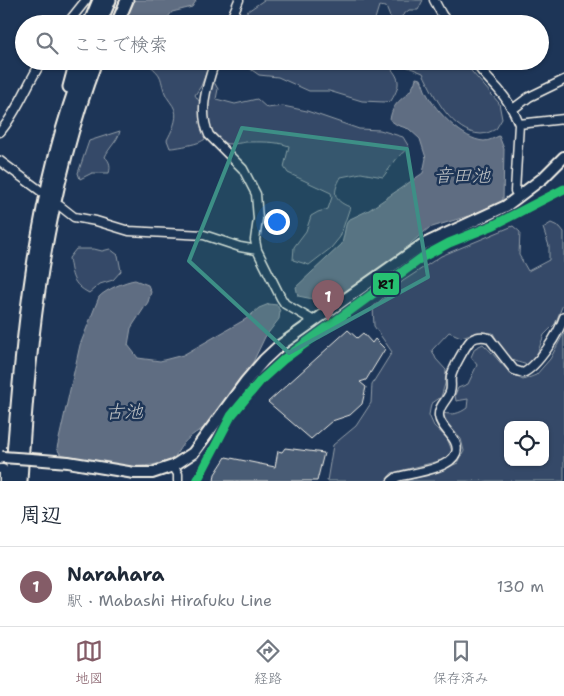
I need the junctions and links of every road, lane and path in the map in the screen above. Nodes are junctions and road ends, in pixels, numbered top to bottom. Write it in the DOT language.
graph roads {
  1 [pos="86,0"];
  2 [pos="98,0"];
  3 [pos="110,0"];
  4 [pos="121,0"];
  5 [pos="127,0"];
  6 [pos="239,0"];
  7 [pos="434,0"];
  8 [pos="74,15"];
  9 [pos="93,15"];
  10 [pos="104,15"];
  11 [pos="114,15"];
  12 [pos="120,15"];
  13 [pos="233,15"];
  14 [pos="442,15"];
  15 [pos="36,70"];
  16 [pos="74,70"];
  17 [pos="82,70"];
  18 [pos="94,70"];
  19 [pos="212,70"];
  20 [pos="480,70"];
  21 [pos="564,80"];
  22 [pos="513,109"];
  23 [pos="564,119"];
  24 [pos="519,124"];
  25 [pos="0,132"];
  26 [pos="564,157"];
  27 [pos="0,161"];
  28 [pos="45,187"];
  29 [pos="519,197"];
  30 [pos="60,206"];
  31 [pos="257,250"];
  32 [pos="564,317"];
  33 [pos="314,321"];
  34 [pos="1,457"];
  35 [pos="173,466"];
  36 [pos="0,469"];
  37 [pos="4,481"];
  38 [pos="11,481"];
  39 [pos="21,481"];
  40 [pos="178,481"];
  41 [pos="392,481"];
  1 -- 8 [label="street"];
  2 -- 9 [label="highway"];
  3 -- 10 [label="highway"];
  4 -- 11 [label="highway"];
  5 -- 12 [label="highway"];
  6 -- 13 [label="street"];
  7 -- 14 [label="street"];
  15 -- 25 [label="street"];
  16 -- 28 [label="highway"];
  17 -- 28 [label="highway"];
  18 -- 39 [label="highway"];
  19 -- 31 [label="street"];
  20 -- 22 [label="street"];
  21 -- 22 [label="street"];
  22 -- 24 [label="street"];
  23 -- 24 [label="street"];
  24 -- 29 [label="street"];
  26 -- 29 [label="main road"];
  27 -- 28 [label="street"];
  28 -- 38 [label="highway"];
  29 -- 33 [label="main road"];
  30 -- 31 [label="street"];
  31 -- 33 [label="street"];
  32 -- 41 [label="street"];
  33 -- 35 [label="main road"];
  34 -- 35 [label="main road, bridge"];
  35 -- 40 [label="street"];
  36 -- 37 [label="street"];
}
